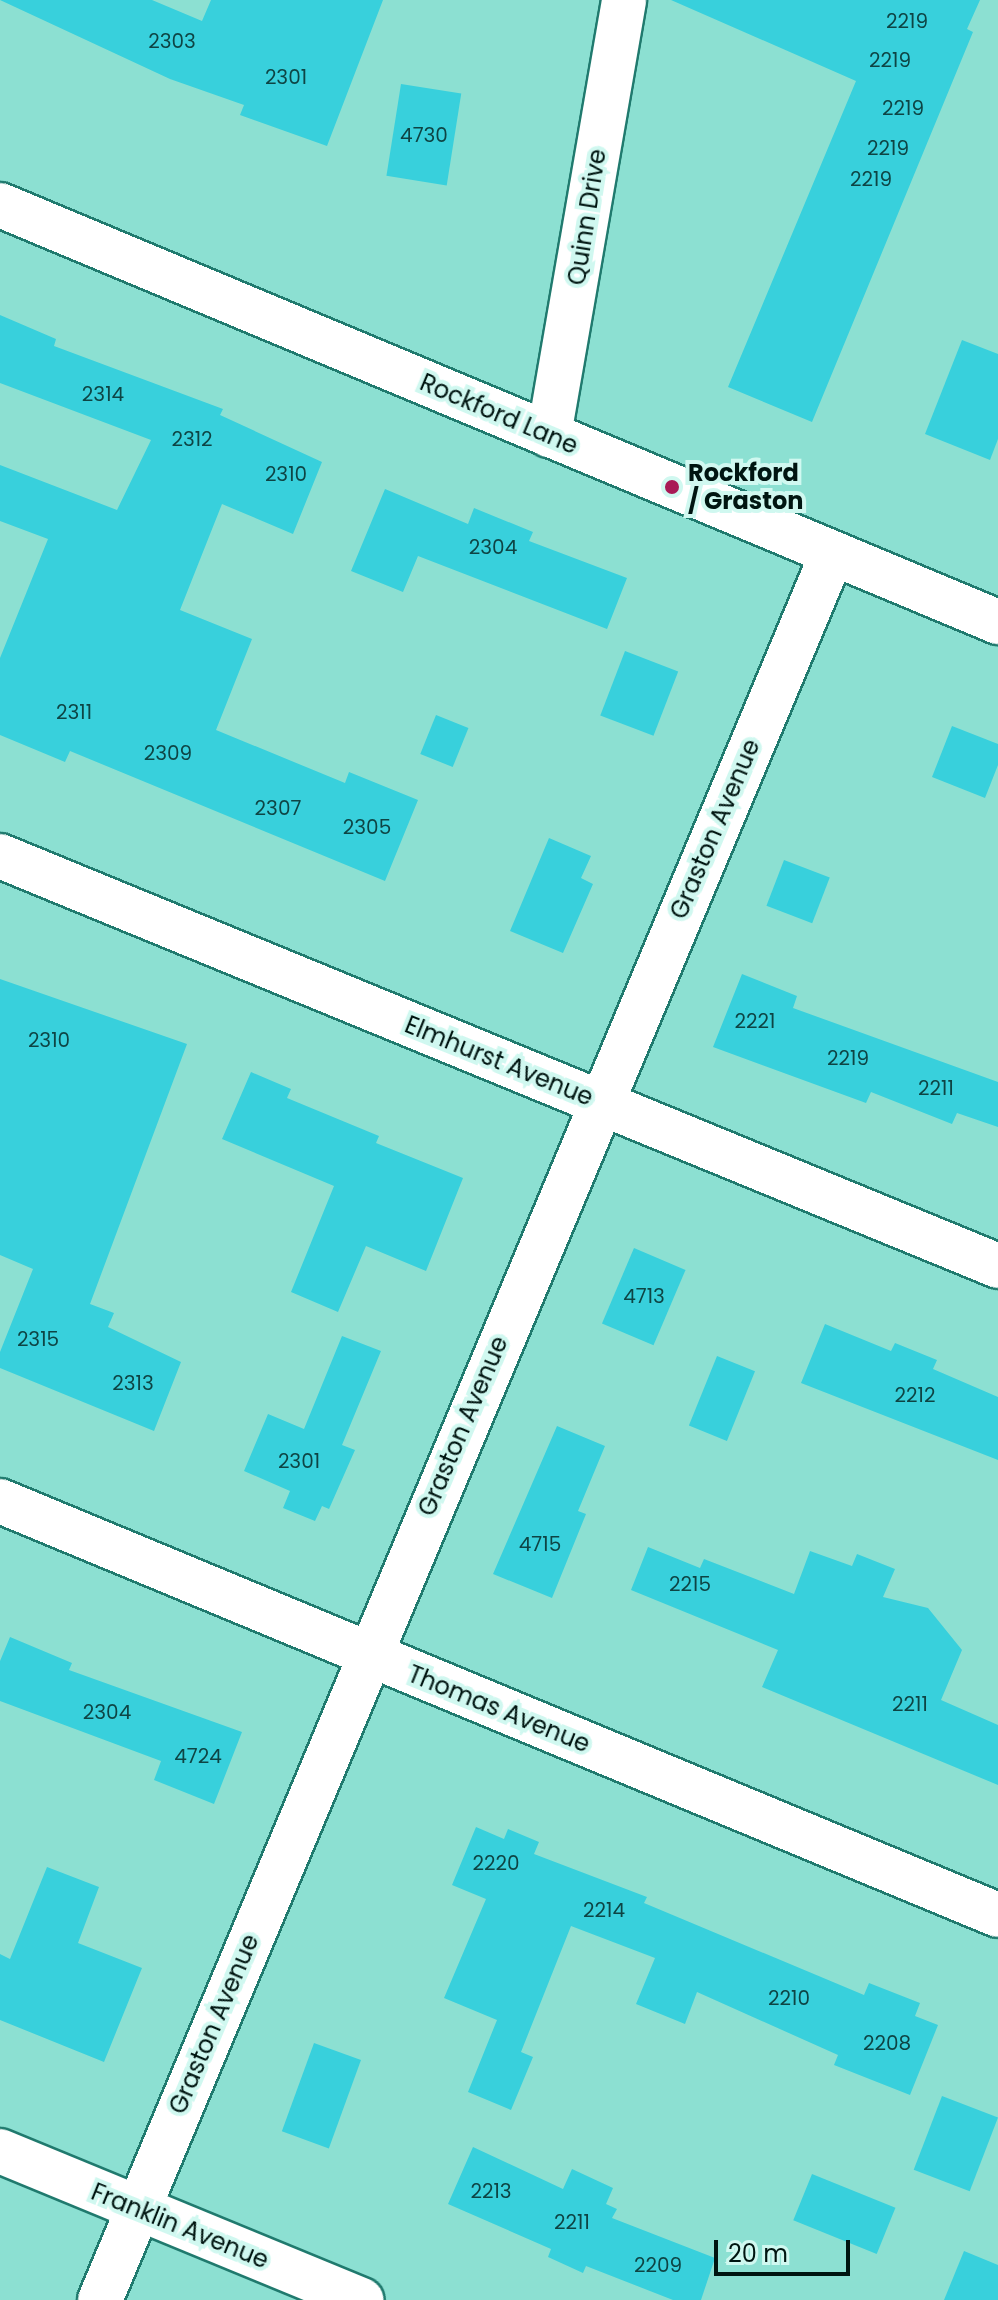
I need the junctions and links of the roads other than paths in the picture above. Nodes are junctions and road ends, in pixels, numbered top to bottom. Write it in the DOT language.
graph roads {
  1 [pos="624,0"];
  2 [pos="0,205"];
  3 [pos="549,435"];
  4 [pos="832,554"];
  5 [pos="998,622"];
  6 [pos="0,856"];
  7 [pos="599,1103"];
  8 [pos="998,1266"];
  9 [pos="0,1501"];
  10 [pos="367,1654"];
  11 [pos="998,1915"];
  12 [pos="0,2151"];
  13 [pos="137,2209"];
  14 [pos="100,2300"];
  15 [pos="362,2300"];
  1 -- 3 [label="street, Quinn Drive"];
  2 -- 3 [label="street, Rockford Lane"];
  3 -- 4 [label="street, Rockford Lane"];
  4 -- 5 [label="street, Rockford Lane"];
  4 -- 7 [label="street, Graston Avenue"];
  6 -- 7 [label="street, Elmhurst Avenue"];
  7 -- 8 [label="street, Elmhurst Avenue"];
  7 -- 10 [label="street, Graston Avenue"];
  9 -- 10 [label="street, Thomas Avenue"];
  10 -- 11 [label="street, Thomas Avenue"];
  10 -- 13 [label="street, Graston Avenue"];
  12 -- 13 [label="street, Franklin Avenue"];
  13 -- 14 [label="street, Graston Avenue"];
  13 -- 15 [label="street, Franklin Avenue"];
}
